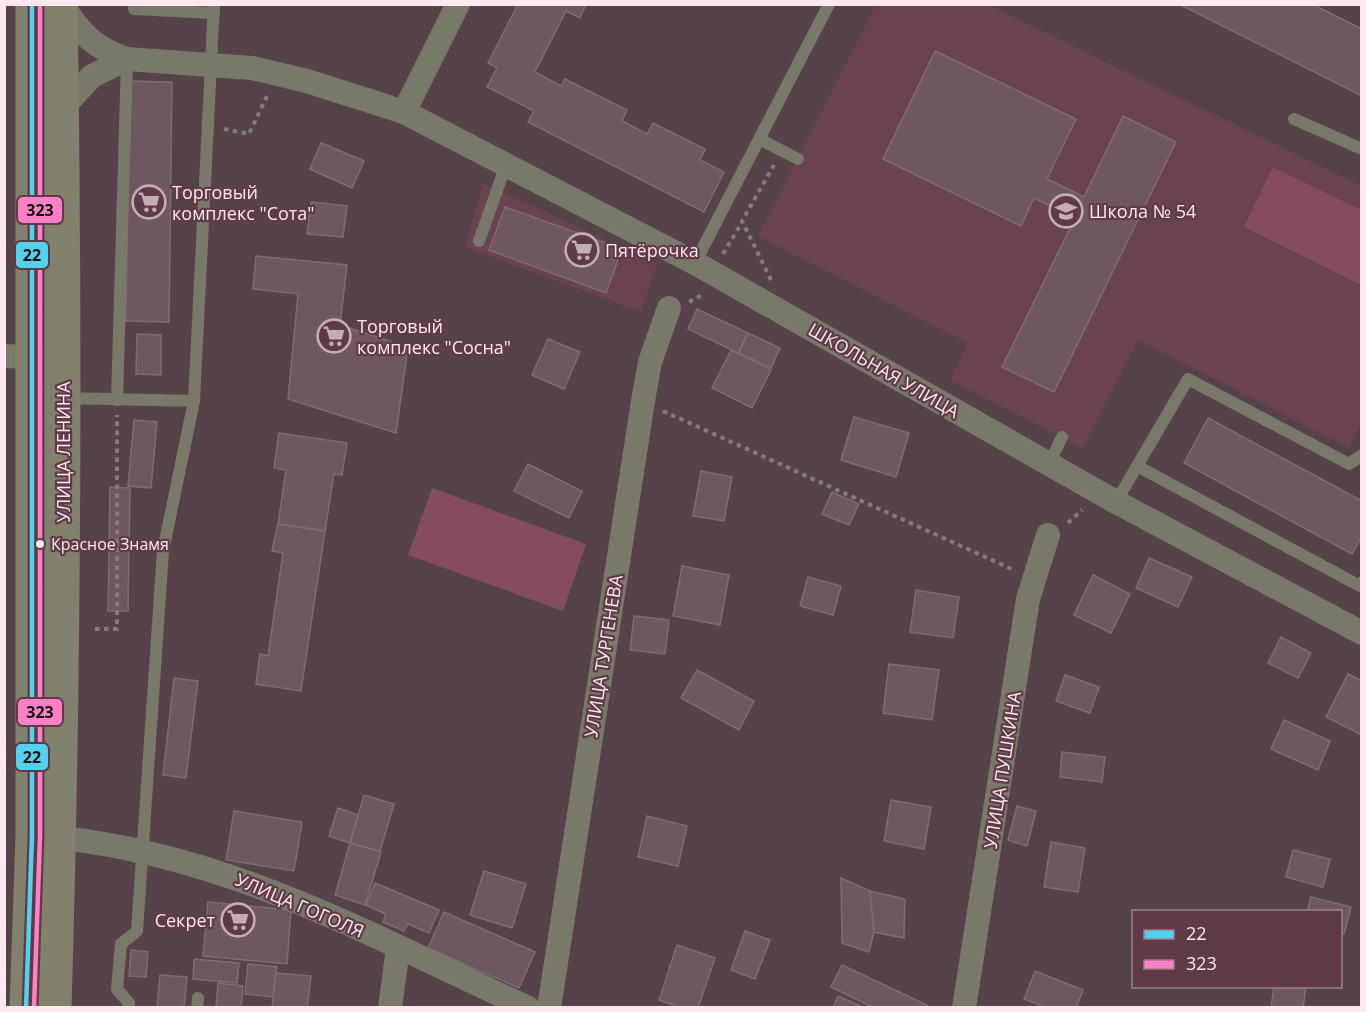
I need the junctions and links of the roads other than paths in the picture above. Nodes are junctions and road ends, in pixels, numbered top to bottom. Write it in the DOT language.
graph roads {
  1 [pos="32,4"];
  2 [pos="62,4"];
  3 [pos="134,4"];
  4 [pos="458,4"];
  5 [pos="829,4"];
  6 [pos="214,9"];
  7 [pos="127,59"];
  8 [pos="210,64"];
  9 [pos="63,107"];
  10 [pos="404,112"];
  11 [pos="1294,119"];
  12 [pos="759,139"];
  13 [pos="1362,149"];
  14 [pos="798,159"];
  15 [pos="506,165"];
  16 [pos="479,242"];
  17 [pos="707,263"];
  18 [pos="669,308"];
  19 [pos="19,356"];
  20 [pos="64,398"];
  21 [pos="117,400"];
  22 [pos="194,401"];
  23 [pos="1062,437"];
  24 [pos="1362,455"];
  25 [pos="1049,464"];
  26 [pos="1137,466"];
  27 [pos="1116,502"];
  28 [pos="1048,535"];
  29 [pos="1362,582"];
  30 [pos="1362,633"];
  31 [pos="60,838"];
  32 [pos="144,852"];
  33 [pos="398,948"];
  34 [pos="504,1002"];
  35 [pos="26,1008"];
  36 [pos="55,1008"];
  37 [pos="128,1008"];
  38 [pos="390,1008"];
  39 [pos="528,1008"];
  40 [pos="549,1008"];
  41 [pos="964,1008"];
  1 -- 19 [label="main road, УЛИЦА ЛЕНИНА"];
  2 -- 7 [label="street, ШКОЛЬНАЯ УЛИЦА"];
  2 -- 9 [label="main road, УЛИЦА ЛЕНИНА"];
  3 -- 6 [label="lane"];
  4 -- 10 [label="street"];
  5 -- 12 [label="lane"];
  6 -- 8 [label="lane"];
  7 -- 8 [label="street, ШКОЛЬНАЯ УЛИЦА"];
  7 -- 9 [label="street"];
  7 -- 21 [label="lane"];
  8 -- 10 [label="street, ШКОЛЬНАЯ УЛИЦА"];
  8 -- 22 [label="lane"];
  9 -- 20 [label="main road, УЛИЦА ЛЕНИНА"];
  10 -- 15 [label="street, ШКОЛЬНАЯ УЛИЦА"];
  11 -- 13 [label="lane"];
  12 -- 14 [label="lane"];
  12 -- 17 [label="lane"];
  15 -- 16 [label="lane"];
  15 -- 17 [label="street, ШКОЛЬНАЯ УЛИЦА"];
  17 -- 25 [label="street, ШКОЛЬНАЯ УЛИЦА"];
  18 -- 40 [label="street, УЛИЦА ТУРГЕНЕВА"];
  19 -- 35 [label="main road, УЛИЦА ЛЕНИНА"];
  20 -- 21 [label="lane"];
  20 -- 31 [label="main road, УЛИЦА ЛЕНИНА"];
  21 -- 22 [label="lane"];
  22 -- 32 [label="lane"];
  23 -- 25 [label="lane"];
  24 -- 26 [label="lane"];
  25 -- 27 [label="street, ШКОЛЬНАЯ УЛИЦА"];
  26 -- 27 [label="lane"];
  26 -- 29 [label="lane"];
  27 -- 30 [label="street, ШКОЛЬНАЯ УЛИЦА"];
  28 -- 41 [label="street, УЛИЦА ПУШКИНА"];
  31 -- 32 [label="street, УЛИЦА ГОГОЛЯ"];
  31 -- 36 [label="main road, УЛИЦА ЛЕНИНА"];
  32 -- 33 [label="street, УЛИЦА ГОГОЛЯ"];
  32 -- 37 [label="lane"];
  33 -- 34 [label="street, УЛИЦА ГОГОЛЯ"];
  33 -- 38 [label="street"];
  34 -- 39 [label="street, УЛИЦА ГОГОЛЯ"];
}
